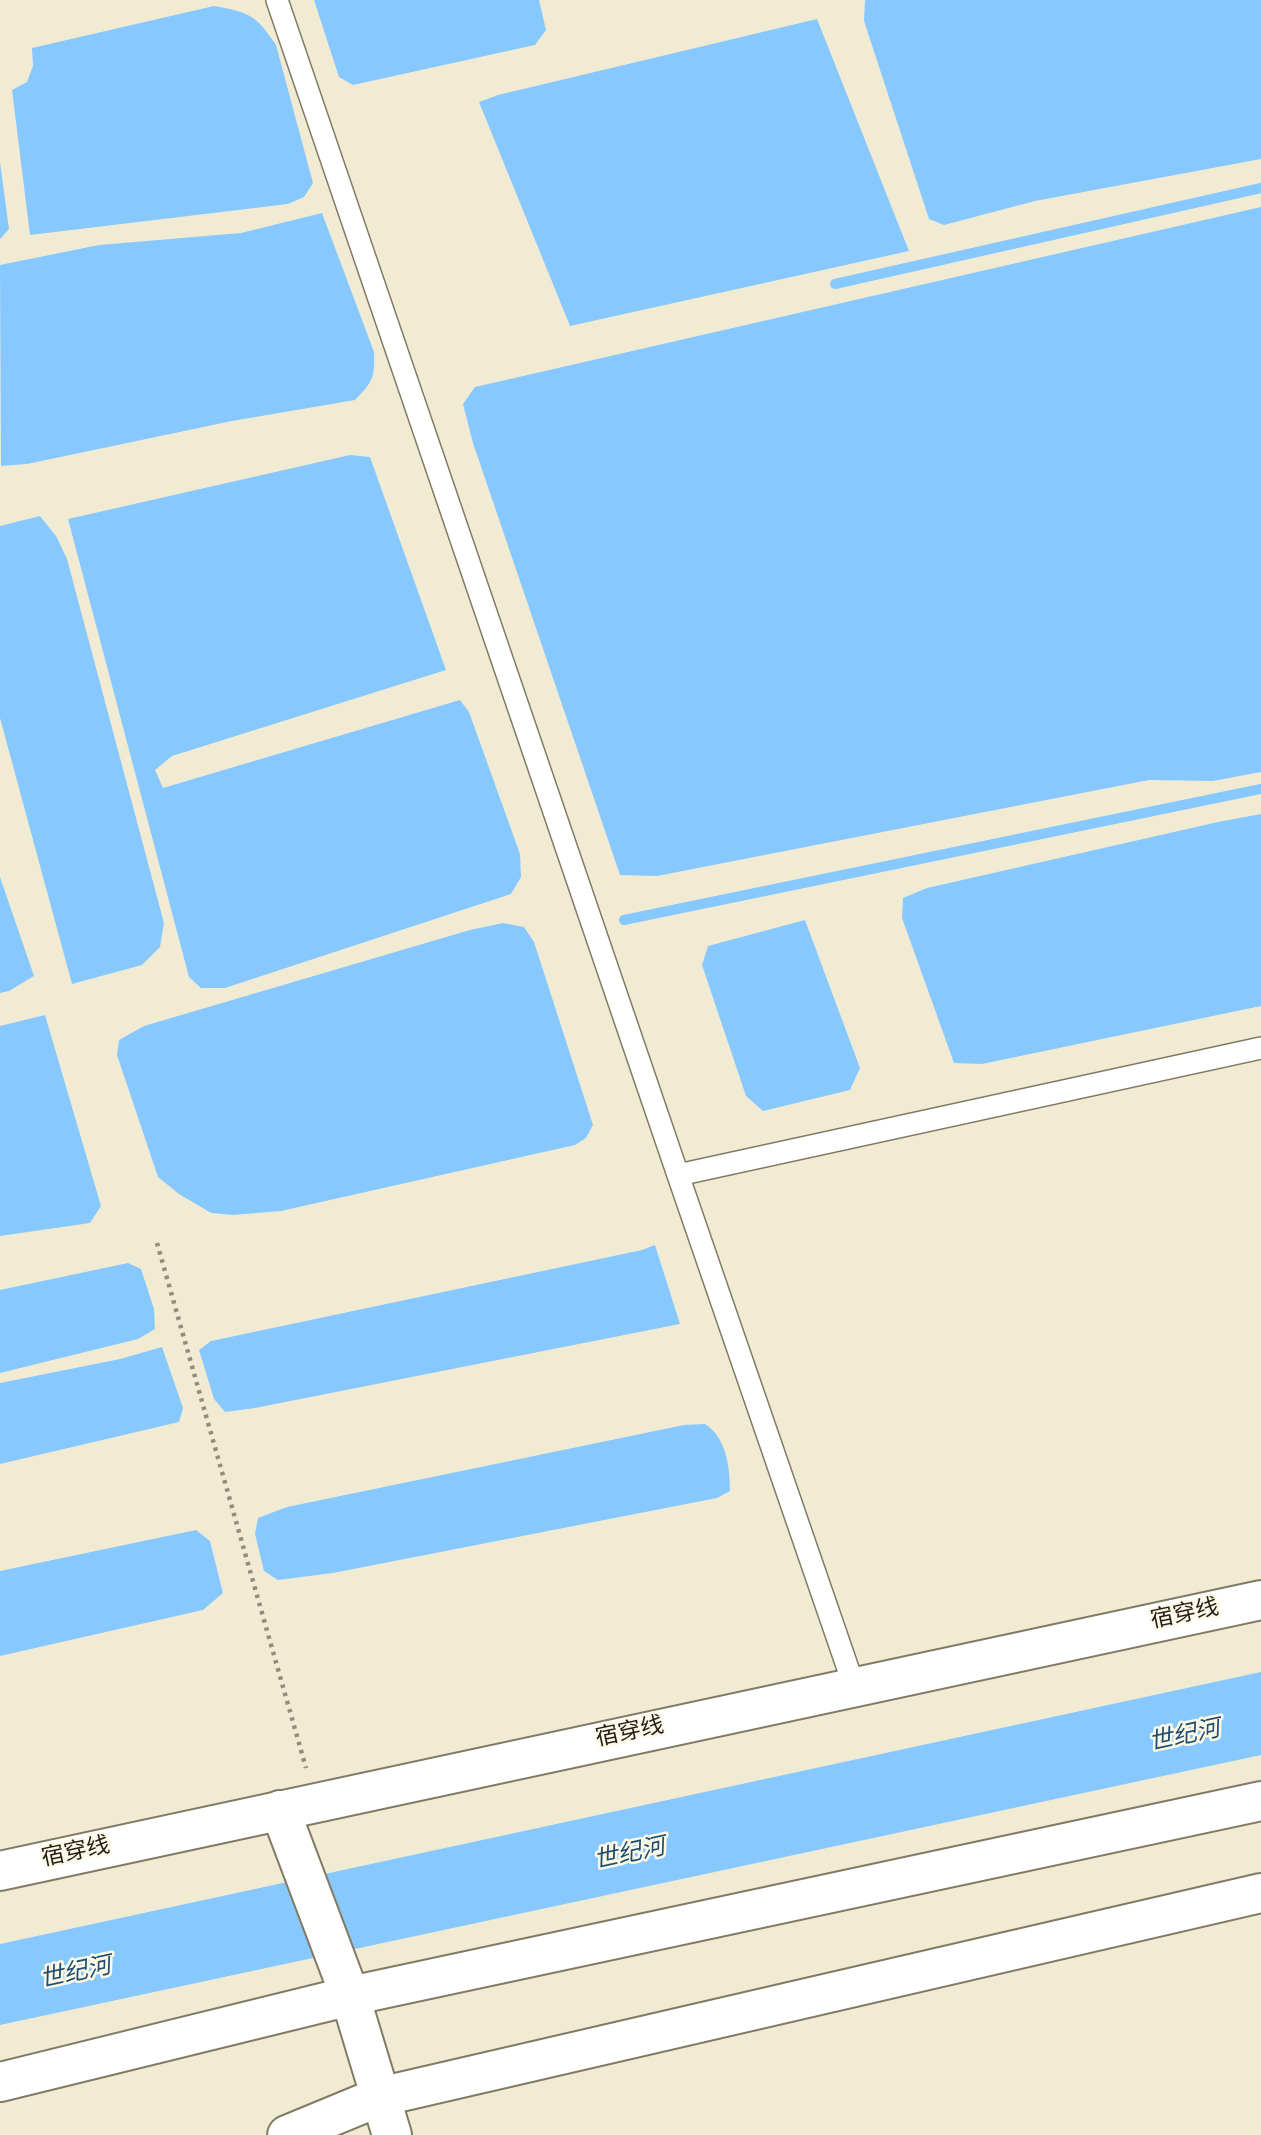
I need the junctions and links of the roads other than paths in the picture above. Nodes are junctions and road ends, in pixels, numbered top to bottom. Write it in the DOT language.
graph roads {
  1 [pos="278,0"];
  2 [pos="1261,1048"];
  3 [pos="678,1175"];
  4 [pos="1261,1600"];
  5 [pos="854,1686"];
  6 [pos="1261,1801"];
  7 [pos="298,1806"];
  8 [pos="0,1871"];
  9 [pos="1261,1893"];
  10 [pos="350,1996"];
  11 [pos="0,2082"];
  12 [pos="379,2097"];
  13 [pos="287,2135"];
  14 [pos="392,2135"];
  1 -- 3 [label="lane"];
  2 -- 3 [label="lane"];
  3 -- 5 [label="lane"];
  4 -- 5 [label="street, 宿穿线"];
  5 -- 7 [label="street, 宿穿线"];
  6 -- 10 [label="street"];
  7 -- 8 [label="street, 宿穿线"];
  7 -- 10 [label="street"];
  9 -- 12 [label="street"];
  10 -- 11 [label="street"];
  10 -- 12 [label="street"];
  12 -- 13 [label="street"];
  12 -- 14 [label="street"];
}
